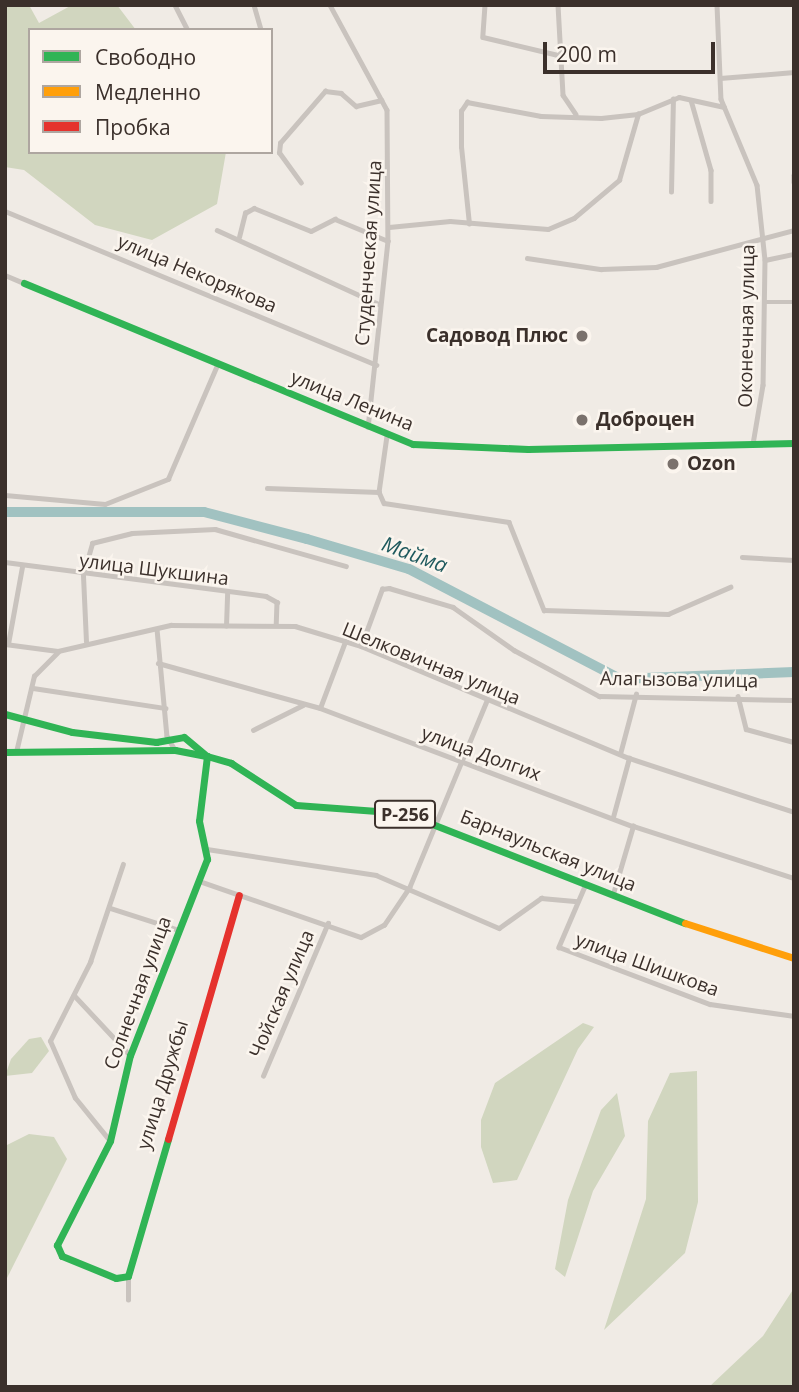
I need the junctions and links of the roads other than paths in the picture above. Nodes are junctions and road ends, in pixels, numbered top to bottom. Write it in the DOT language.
graph roads {
  1 [pos="175,5"];
  2 [pos="254,5"];
  3 [pos="485,5"];
  4 [pos="558,5"];
  5 [pos="717,5"];
  6 [pos="332,7"];
  7 [pos="187,28"];
  8 [pos="260,28"];
  9 [pos="562,55"];
  10 [pos="794,72"];
  11 [pos="720,78"];
  12 [pos="673,99"];
  13 [pos="381,100"];
  14 [pos="691,100"];
  15 [pos="725,108"];
  16 [pos="577,114"];
  17 [pos="638,114"];
  18 [pos="794,175"];
  19 [pos="794,182"];
  20 [pos="300,183"];
  21 [pos="671,192"];
  22 [pos="710,201"];
  23 [pos="5,211"];
  24 [pos="469,224"];
  25 [pos="389,227"];
  26 [pos="217,230"];
  27 [pos="794,230"];
  28 [pos="239,237"];
  29 [pos="388,241"];
  30 [pos="763,241"];
  31 [pos="794,254"];
  32 [pos="527,258"];
  33 [pos="765,260"];
  34 [pos="5,275"];
  35 [pos="24,283"];
  36 [pos="765,302"];
  37 [pos="794,302"];
  38 [pos="379,304"];
  39 [pos="218,363"];
  40 [pos="377,365"];
  41 [pos="368,428"];
  42 [pos="387,436"];
  43 [pos="794,443"];
  44 [pos="753,444"];
  45 [pos="267,488"];
  46 [pos="379,492"];
  47 [pos="5,495"];
  48 [pos="742,557"];
  49 [pos="794,560"];
  50 [pos="5,562"];
  51 [pos="22,566"];
  52 [pos="346,566"];
  53 [pos="83,575"];
  54 [pos="730,587"];
  55 [pos="227,593"];
  56 [pos="276,625"];
  57 [pos="226,626"];
  58 [pos="157,629"];
  59 [pos="345,642"];
  60 [pos="86,643"];
  61 [pos="6,644"];
  62 [pos="361,646"];
  63 [pos="58,651"];
  64 [pos="158,663"];
  65 [pos="33,688"];
  66 [pos="636,694"];
  67 [pos="738,696"];
  68 [pos="794,700"];
  69 [pos="486,702"];
  70 [pos="303,705"];
  71 [pos="164,708"];
  72 [pos="320,708"];
  73 [pos="5,714"];
  74 [pos="26,719"];
  75 [pos="253,730"];
  76 [pos="167,736"];
  77 [pos="794,741"];
  78 [pos="175,750"];
  79 [pos="5,752"];
  80 [pos="15,754"];
  81 [pos="620,754"];
  82 [pos="207,756"];
  83 [pos="629,758"];
  84 [pos="461,762"];
  85 [pos="794,812"];
  86 [pos="613,817"];
  87 [pos="437,824"];
  88 [pos="634,826"];
  89 [pos="207,849"];
  90 [pos="123,864"];
  91 [pos="794,877"];
  92 [pos="200,881"];
  93 [pos="586,884"];
  94 [pos="409,888"];
  95 [pos="613,894"];
  96 [pos="239,895"];
  97 [pos="577,901"];
  98 [pos="110,908"];
  99 [pos="328,923"];
  100 [pos="176,929"];
  101 [pos="794,958"];
  102 [pos="74,995"];
  103 [pos="794,1016"];
  104 [pos="130,1055"];
  105 [pos="262,1076"];
  106 [pos="110,1141"];
  107 [pos="128,1276"];
  108 [pos="128,1300"];
  1 -- 7 [label="street"];
  2 -- 8 [label="street"];
  3 -- 9 [label="street"];
  4 -- 9 [label="street"];
  5 -- 11 [label="street, Оконечная улица"];
  6 -- 13 [label="street, Студенческая улица"];
  9 -- 16 [label="street"];
  10 -- 11 [label="street"];
  11 -- 15 [label="street, Оконечная улица"];
  12 -- 14 [label="street"];
  12 -- 17 [label="street"];
  12 -- 21 [label="street"];
  13 -- 20 [label="street"];
  13 -- 25 [label="street, Студенческая улица"];
  14 -- 15 [label="street"];
  14 -- 22 [label="street"];
  15 -- 30 [label="street, Оконечная улица"];
  16 -- 17 [label="street"];
  16 -- 24 [label="street"];
  17 -- 24 [label="street"];
  18 -- 19 [label="street"];
  23 -- 40 [label="street, улица Некорякова"];
  24 -- 25 [label="street"];
  25 -- 29 [label="street, Студенческая улица"];
  26 -- 28 [label="street"];
  27 -- 30 [label="street"];
  28 -- 29 [label="street"];
  28 -- 38 [label="street"];
  29 -- 38 [label="street, Студенческая улица"];
  30 -- 32 [label="street"];
  30 -- 33 [label="street, Оконечная улица"];
  31 -- 33 [label="street"];
  33 -- 36 [label="street, Оконечная улица"];
  34 -- 35 [label="street, улица Ленина"];
  35 -- 39 [label="street, улица Ленина"];
  36 -- 37 [label="street"];
  36 -- 44 [label="street, Оконечная улица"];
  38 -- 40 [label="street, Студенческая улица"];
  39 -- 41 [label="street, улица Ленина"];
  39 -- 47 [label="street"];
  40 -- 41 [label="street, Студенческая улица"];
  41 -- 42 [label="street, улица Ленина"];
  42 -- 44 [label="street, улица Ленина"];
  42 -- 46 [label="street"];
  43 -- 44 [label="street, улица Ленина"];
  45 -- 46 [label="street"];
  46 -- 54 [label="street"];
  48 -- 49 [label="street"];
  50 -- 51 [label="street, улица Шукшина"];
  51 -- 53 [label="street, улица Шукшина"];
  51 -- 61 [label="street"];
  52 -- 53 [label="street"];
  53 -- 55 [label="street, улица Шукшина"];
  53 -- 60 [label="street"];
  55 -- 56 [label="street, улица Шукшина"];
  55 -- 57 [label="street"];
  56 -- 57 [label="street, Шелковичная улица"];
  56 -- 59 [label="street, Шелковичная улица"];
  57 -- 58 [label="street, Шелковичная улица"];
  58 -- 60 [label="street, Шелковичная улица"];
  58 -- 64 [label="street"];
  59 -- 62 [label="street, Шелковичная улица"];
  59 -- 72 [label="street"];
  60 -- 63 [label="street, Шелковичная улица"];
  61 -- 63 [label="street, Шелковичная улица"];
  62 -- 66 [label="street, Алагызова улица"];
  62 -- 69 [label="street, Шелковичная улица"];
  63 -- 65 [label="street"];
  64 -- 70 [label="street, улица Долгих"];
  64 -- 71 [label="street"];
  65 -- 71 [label="street"];
  65 -- 74 [label="street"];
  66 -- 67 [label="street, Алагызова улица"];
  66 -- 81 [label="street"];
  67 -- 68 [label="street, Алагызова улица"];
  67 -- 77 [label="street"];
  69 -- 81 [label="street, Шелковичная улица"];
  69 -- 84 [label="street"];
  70 -- 72 [label="street, улица Долгих"];
  70 -- 75 [label="street"];
  71 -- 76 [label="street"];
  72 -- 84 [label="street, улица Долгих"];
  73 -- 74 [label="street"];
  74 -- 76 [label="street"];
  74 -- 80 [label="street"];
  76 -- 78 [label="street"];
  76 -- 82 [label="street"];
  78 -- 80 [label="street, Барнаульская улица / Р-256"];
  78 -- 82 [label="street, Барнаульская улица / Р-256"];
  79 -- 80 [label="street, Барнаульская улица / Р-256"];
  81 -- 83 [label="street, Шелковичная улица"];
  82 -- 87 [label="street, Барнаульская улица / Р-256"];
  82 -- 89 [label="street, Солнечная улица"];
  83 -- 85 [label="street, Шелковичная улица"];
  83 -- 86 [label="street"];
  84 -- 86 [label="street, улица Долгих"];
  84 -- 87 [label="street"];
  86 -- 88 [label="street, улица Долгих"];
  87 -- 93 [label="street, Барнаульская улица / Р-256"];
  87 -- 94 [label="street"];
  88 -- 91 [label="street, улица Долгих"];
  88 -- 95 [label="street"];
  89 -- 92 [label="street, Солнечная улица"];
  89 -- 94 [label="street"];
  90 -- 98 [label="street"];
  92 -- 96 [label="street"];
  92 -- 100 [label="street, Солнечная улица"];
  93 -- 95 [label="street, Барнаульская улица / Р-256"];
  93 -- 97 [label="street, улица Шишкова"];
  94 -- 97 [label="street"];
  94 -- 99 [label="street"];
  95 -- 101 [label="street, Барнаульская улица / Р-256"];
  96 -- 99 [label="street"];
  96 -- 107 [label="street, улица Дружбы"];
  97 -- 103 [label="street, улица Шишкова"];
  98 -- 100 [label="street"];
  98 -- 102 [label="street"];
  99 -- 105 [label="street, Чойская улица"];
  100 -- 104 [label="street, Солнечная улица"];
  102 -- 104 [label="street"];
  102 -- 106 [label="street"];
  104 -- 106 [label="street, Солнечная улица"];
  106 -- 107 [label="street, Солнечная улица"];
  107 -- 108 [label="street"];
}
